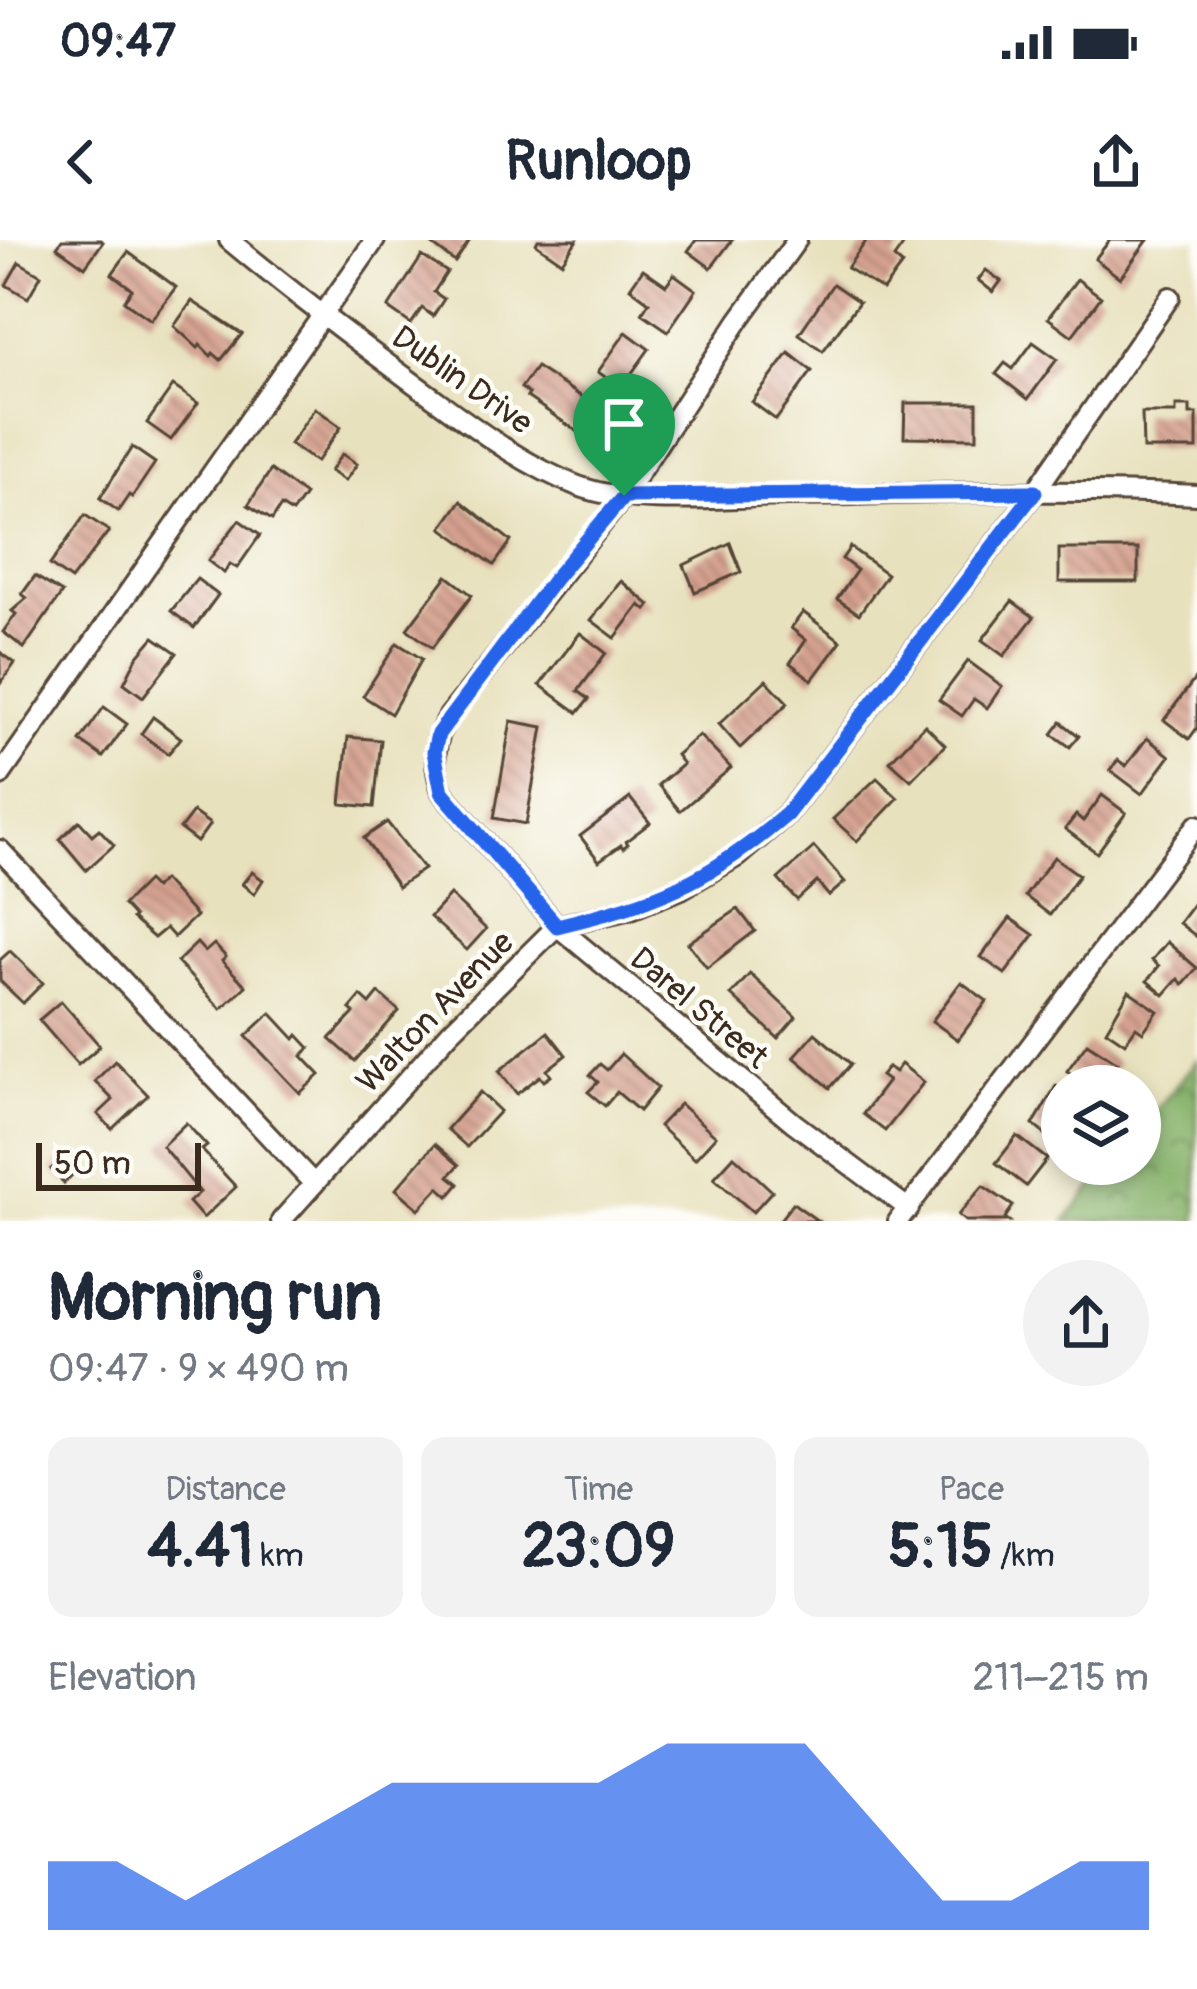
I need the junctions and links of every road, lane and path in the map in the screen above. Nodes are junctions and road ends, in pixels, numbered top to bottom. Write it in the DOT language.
graph roads {
  1 [pos="229,240"];
  2 [pos="375,240"];
  3 [pos="797,240"];
  4 [pos="1170,297"];
  5 [pos="319,316"];
  6 [pos="1035,492"];
  7 [pos="1197,495"];
  8 [pos="624,496"];
  9 [pos="0,776"];
  10 [pos="1197,824"];
  11 [pos="0,850"];
  12 [pos="557,926"];
  13 [pos="314,1184"];
  14 [pos="903,1215"];
  15 [pos="281,1221"];
  1 -- 5 [label="street, Dublin Drive"];
  2 -- 5 [label="street"];
  3 -- 8 [label="street, Darel Street"];
  4 -- 6 [label="street, Walton Avenue"];
  5 -- 8 [label="street, Dublin Drive"];
  5 -- 9 [label="street"];
  6 -- 7 [label="street, Dublin Drive"];
  6 -- 8 [label="street, Dublin Drive"];
  6 -- 12 [label="street, Walton Avenue"];
  8 -- 12 [label="street, Darel Street"];
  10 -- 14 [label="street"];
  11 -- 13 [label="street"];
  12 -- 13 [label="street, Walton Avenue"];
  12 -- 14 [label="street, Darel Street"];
  13 -- 15 [label="street, Walton Avenue"];
}
